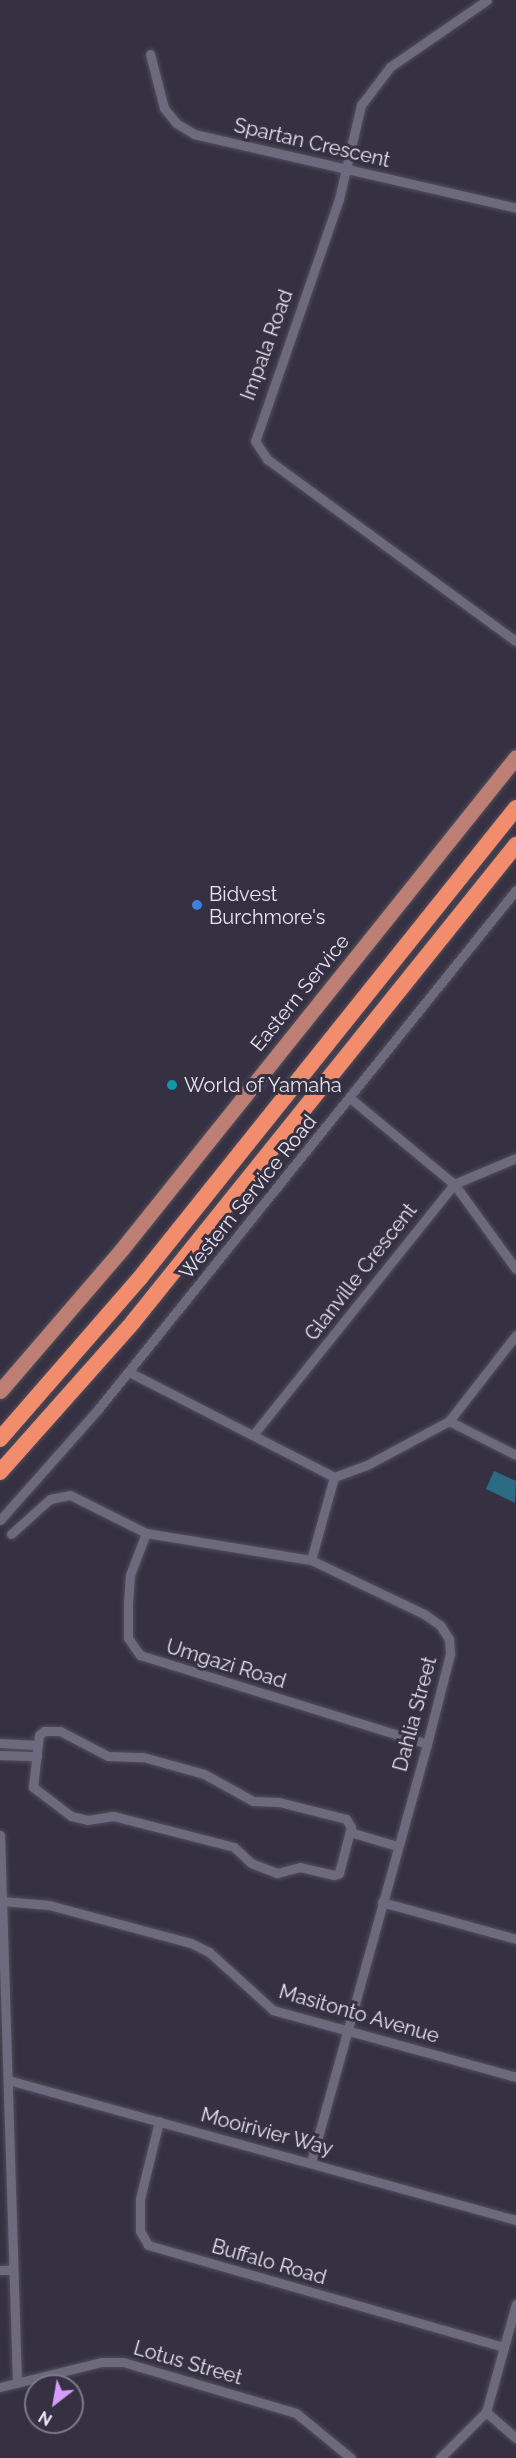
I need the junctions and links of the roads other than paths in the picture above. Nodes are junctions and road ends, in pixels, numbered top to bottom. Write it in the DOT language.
graph roads {
  1 [pos="487,0"];
  2 [pos="150,54"];
  3 [pos="348,170"];
  4 [pos="516,208"];
  5 [pos="516,641"];
  6 [pos="516,758"];
  7 [pos="516,808"];
  8 [pos="516,845"];
  9 [pos="516,890"];
  10 [pos="350,1098"];
  11 [pos="516,1158"];
  12 [pos="454,1184"];
  13 [pos="516,1269"];
  14 [pos="516,1335"];
  15 [pos="129,1372"];
  16 [pos="0,1391"];
  17 [pos="450,1421"];
  18 [pos="253,1435"];
  19 [pos="0,1439"];
  20 [pos="516,1455"];
  21 [pos="0,1472"];
  22 [pos="334,1477"];
  23 [pos="0,1520"];
  24 [pos="146,1533"];
  25 [pos="11,1534"];
  26 [pos="311,1560"];
  27 [pos="0,1743"];
  28 [pos="427,1744"];
  29 [pos="38,1745"];
  30 [pos="0,1755"];
  31 [pos="37,1756"];
  32 [pos="350,1832"];
  33 [pos="0,1835"];
  34 [pos="397,1846"];
  35 [pos="2,1901"];
  36 [pos="382,1902"];
  37 [pos="516,1939"];
  38 [pos="346,2030"];
  39 [pos="516,2077"];
  40 [pos="8,2080"];
  41 [pos="159,2121"];
  42 [pos="311,2163"];
  43 [pos="516,2220"];
  44 [pos="0,2270"];
  45 [pos="13,2270"];
  46 [pos="516,2304"];
  47 [pos="504,2347"];
  48 [pos="17,2383"];
  49 [pos="0,2387"];
  50 [pos="486,2412"];
  51 [pos="516,2438"];
  52 [pos="351,2458"];
  53 [pos="440,2458"];
  1 -- 3 [label="street, Impala Road"];
  2 -- 3 [label="street, Spartan Crescent"];
  3 -- 4 [label="street, Spartan Crescent"];
  3 -- 5 [label="street, Impala Road"];
  6 -- 16 [label="main road, Eastern Service"];
  7 -- 19 [label="highway"];
  8 -- 21 [label="highway"];
  9 -- 10 [label="street, Western Service Road"];
  10 -- 12 [label="street"];
  10 -- 15 [label="street, Western Service Road"];
  11 -- 12 [label="street, Glanville Crescent"];
  12 -- 13 [label="street"];
  12 -- 18 [label="street, Glanville Crescent"];
  14 -- 17 [label="street"];
  15 -- 18 [label="street"];
  15 -- 23 [label="street, Western Service Road"];
  17 -- 20 [label="street"];
  17 -- 22 [label="street"];
  18 -- 22 [label="street"];
  22 -- 26 [label="street"];
  24 -- 25 [label="street, Dahlia Street"];
  24 -- 26 [label="street, Dahlia Street"];
  24 -- 28 [label="street, Umgazi Road"];
  26 -- 28 [label="street, Dahlia Street"];
  27 -- 29 [label="street"];
  28 -- 34 [label="street, Dahlia Street"];
  29 -- 31 [label="street"];
  29 -- 32 [label="street"];
  30 -- 31 [label="street"];
  31 -- 32 [label="street"];
  32 -- 34 [label="street"];
  33 -- 35 [label="street"];
  34 -- 36 [label="street, Dahlia Street"];
  35 -- 38 [label="street, Masitonto Avenue"];
  35 -- 40 [label="street"];
  36 -- 37 [label="street"];
  36 -- 38 [label="street, Dahlia Street"];
  38 -- 39 [label="street, Masitonto Avenue"];
  38 -- 42 [label="street, Dahlia Street"];
  40 -- 41 [label="street, Mooirivier Way"];
  40 -- 45 [label="street"];
  41 -- 42 [label="street, Mooirivier Way"];
  41 -- 47 [label="street, Buffalo Road"];
  42 -- 43 [label="street, Mooirivier Way"];
  44 -- 45 [label="street"];
  45 -- 48 [label="street"];
  46 -- 47 [label="street"];
  47 -- 50 [label="street"];
  48 -- 49 [label="street, Lotus Street"];
  48 -- 52 [label="street, Lotus Street"];
  50 -- 51 [label="street"];
  50 -- 53 [label="street"];
}
